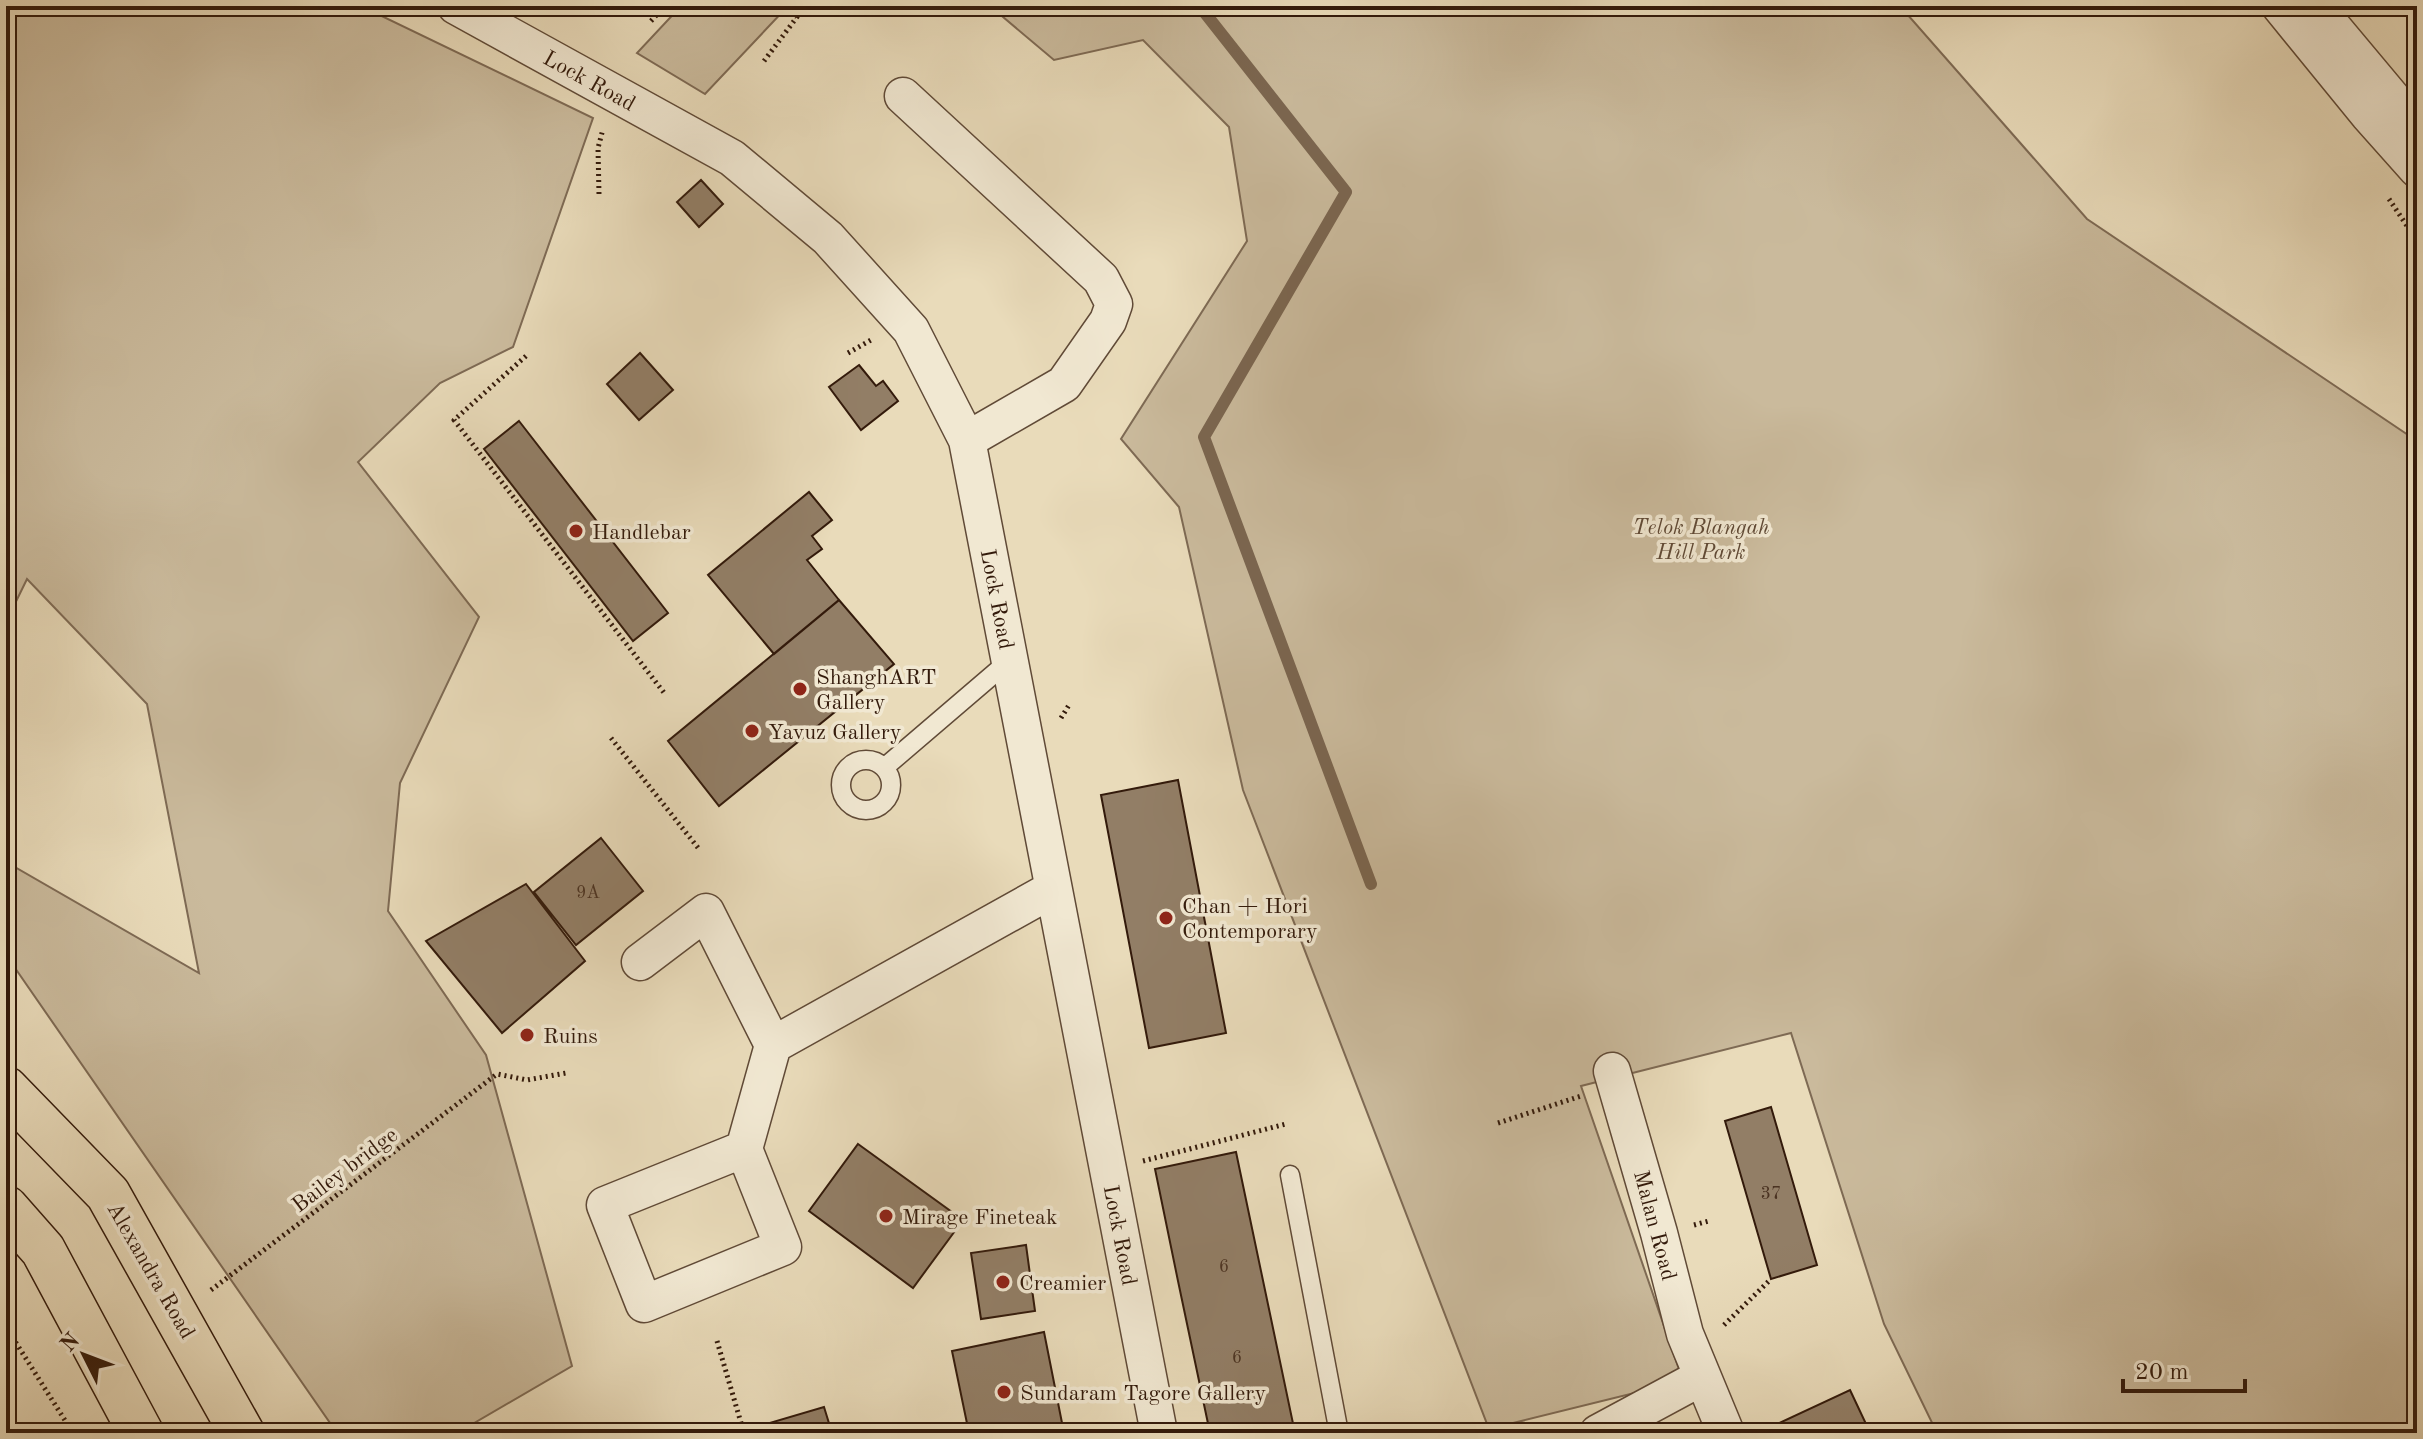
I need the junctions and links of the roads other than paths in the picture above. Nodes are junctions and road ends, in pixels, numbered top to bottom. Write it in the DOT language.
graph roads {
  1 [pos="456,6"];
  2 [pos="2280,6"];
  3 [pos="2315,6"];
  4 [pos="2412,6"];
  5 [pos="2417,15"];
  6 [pos="903,96"];
  7 [pos="2417,128"];
  8 [pos="2417,169"];
  9 [pos="967,440"];
  10 [pos="1010,660"];
  11 [pos="885,767"];
  12 [pos="1053,889"];
  13 [pos="640,962"];
  14 [pos="773,1045"];
  15 [pos="1614,1078"];
  16 [pos="6,1089"];
  17 [pos="744,1149"];
  18 [pos="1290,1175"];
  19 [pos="6,1208"];
  20 [pos="1702,1377"];
  21 [pos="141,1433"];
  22 [pos="242,1433"];
  23 [pos="1159,1433"];
  24 [pos="1339,1433"];
  25 [pos="1598,1433"];
  26 [pos="1726,1433"];
  1 -- 9 [label="street, Lock Road"];
  2 -- 8 [label="street"];
  3 -- 7 [label="street"];
  4 -- 5 [label="lane"];
  6 -- 9 [label="street"];
  9 -- 10 [label="street, Lock Road"];
  10 -- 11 [label="lane"];
  10 -- 12 [label="street, Lock Road"];
  12 -- 14 [label="street"];
  12 -- 23 [label="street, Lock Road"];
  13 -- 14 [label="street"];
  14 -- 17 [label="street"];
  15 -- 20 [label="street, Malan Road"];
  16 -- 22 [label="main road, Alexandra Road"];
  17 -- 17 [label="street"];
  18 -- 24 [label="lane"];
  19 -- 21 [label="main road"];
  20 -- 25 [label="street"];
  20 -- 26 [label="street, Malan Road"];
}
